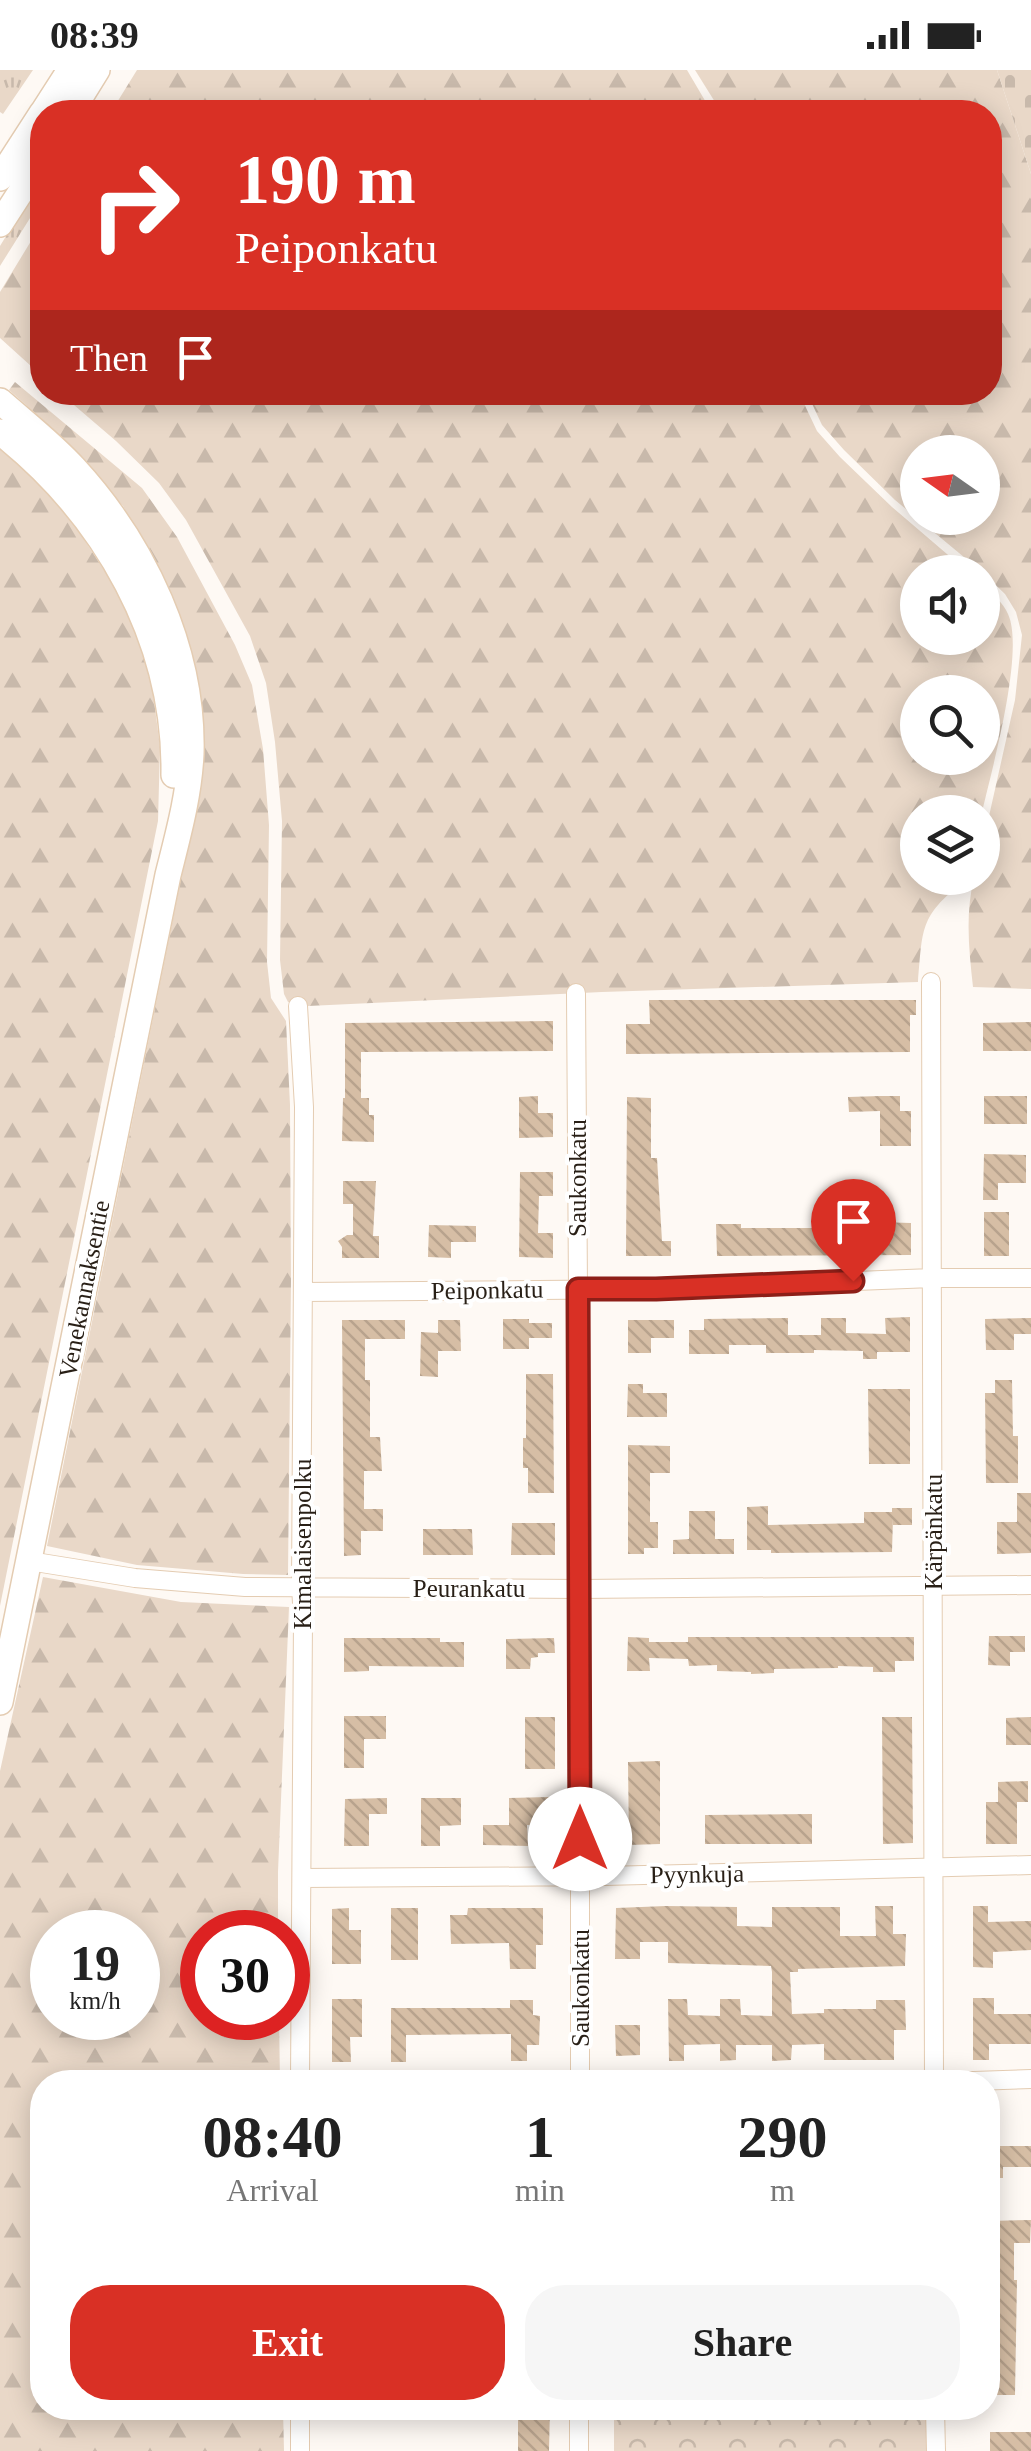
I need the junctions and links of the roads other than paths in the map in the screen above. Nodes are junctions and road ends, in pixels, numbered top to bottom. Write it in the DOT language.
graph roads {
  1 [pos="70,70"];
  2 [pos="96,70"];
  3 [pos="51,100"];
  4 [pos="78,100"];
  5 [pos="30,133"];
  6 [pos="0,178"];
  7 [pos="30,178"];
  8 [pos="0,224"];
  9 [pos="0,401"];
  10 [pos="0,432"];
  11 [pos="168,875"];
  12 [pos="931,982"];
  13 [pos="576,994"];
  14 [pos="298,1006"];
  15 [pos="932,1278"];
  16 [pos="1031,1278"];
  17 [pos="578,1289"];
  18 [pos="302,1292"];
  19 [pos="28,1561"];
  20 [pos="1031,1585"];
  21 [pos="300,1586"];
  22 [pos="933,1586"];
  23 [pos="580,1589"];
  24 [pos="0,1702"];
  25 [pos="1031,1865"];
  26 [pos="934,1868"];
  27 [pos="579,1876"];
  28 [pos="303,1878"];
  29 [pos="300,2070"];
  30 [pos="580,2070"];
  31 [pos="934,2070"];
  32 [pos="1031,2079"];
  33 [pos="1000,2080"];
  34 [pos="300,2420"];
  35 [pos="579,2420"];
  36 [pos="935,2420"];
  37 [pos="300,2451"];
  38 [pos="579,2451"];
  39 [pos="936,2451"];
  1 -- 3 [label="street"];
  2 -- 4 [label="street"];
  5 -- 6 [label="street"];
  7 -- 8 [label="street"];
  9 -- 11 [label="street, Venekannaksentie"];
  10 -- 11 [label="street, Venekannaksentie"];
  11 -- 19 [label="street, Venekannaksentie"];
  12 -- 15 [label="street, Kärpänkatu"];
  13 -- 17 [label="street, Saukonkatu"];
  14 -- 18 [label="street, Kimalaisenpolku"];
  15 -- 16 [label="street, Peiponkatu"];
  15 -- 17 [label="street, Peiponkatu"];
  15 -- 22 [label="street, Kärpänkatu"];
  17 -- 18 [label="street, Peiponkatu"];
  17 -- 23 [label="street, Saukonkatu"];
  18 -- 21 [label="street, Kimalaisenpolku"];
  19 -- 21 [label="street, Peurankatu"];
  19 -- 24 [label="street, Venekannaksentie"];
  20 -- 22 [label="street, Peurankatu"];
  21 -- 23 [label="street, Peurankatu"];
  21 -- 28 [label="street, Kimalaisenpolku"];
  22 -- 23 [label="street, Peurankatu"];
  22 -- 26 [label="street, Kärpänkatu"];
  23 -- 27 [label="street, Saukonkatu"];
  25 -- 26 [label="street, Pyynkuja"];
  26 -- 27 [label="street, Pyynkuja"];
  26 -- 31 [label="street, Kärpänkatu"];
  27 -- 28 [label="street, Pyynkuja"];
  27 -- 30 [label="street, Saukonkatu"];
  28 -- 29 [label="street, Kimalaisenpolku"];
  32 -- 33 [label="street"];
  34 -- 37 [label="street"];
  35 -- 38 [label="street"];
  36 -- 39 [label="street"];
}
